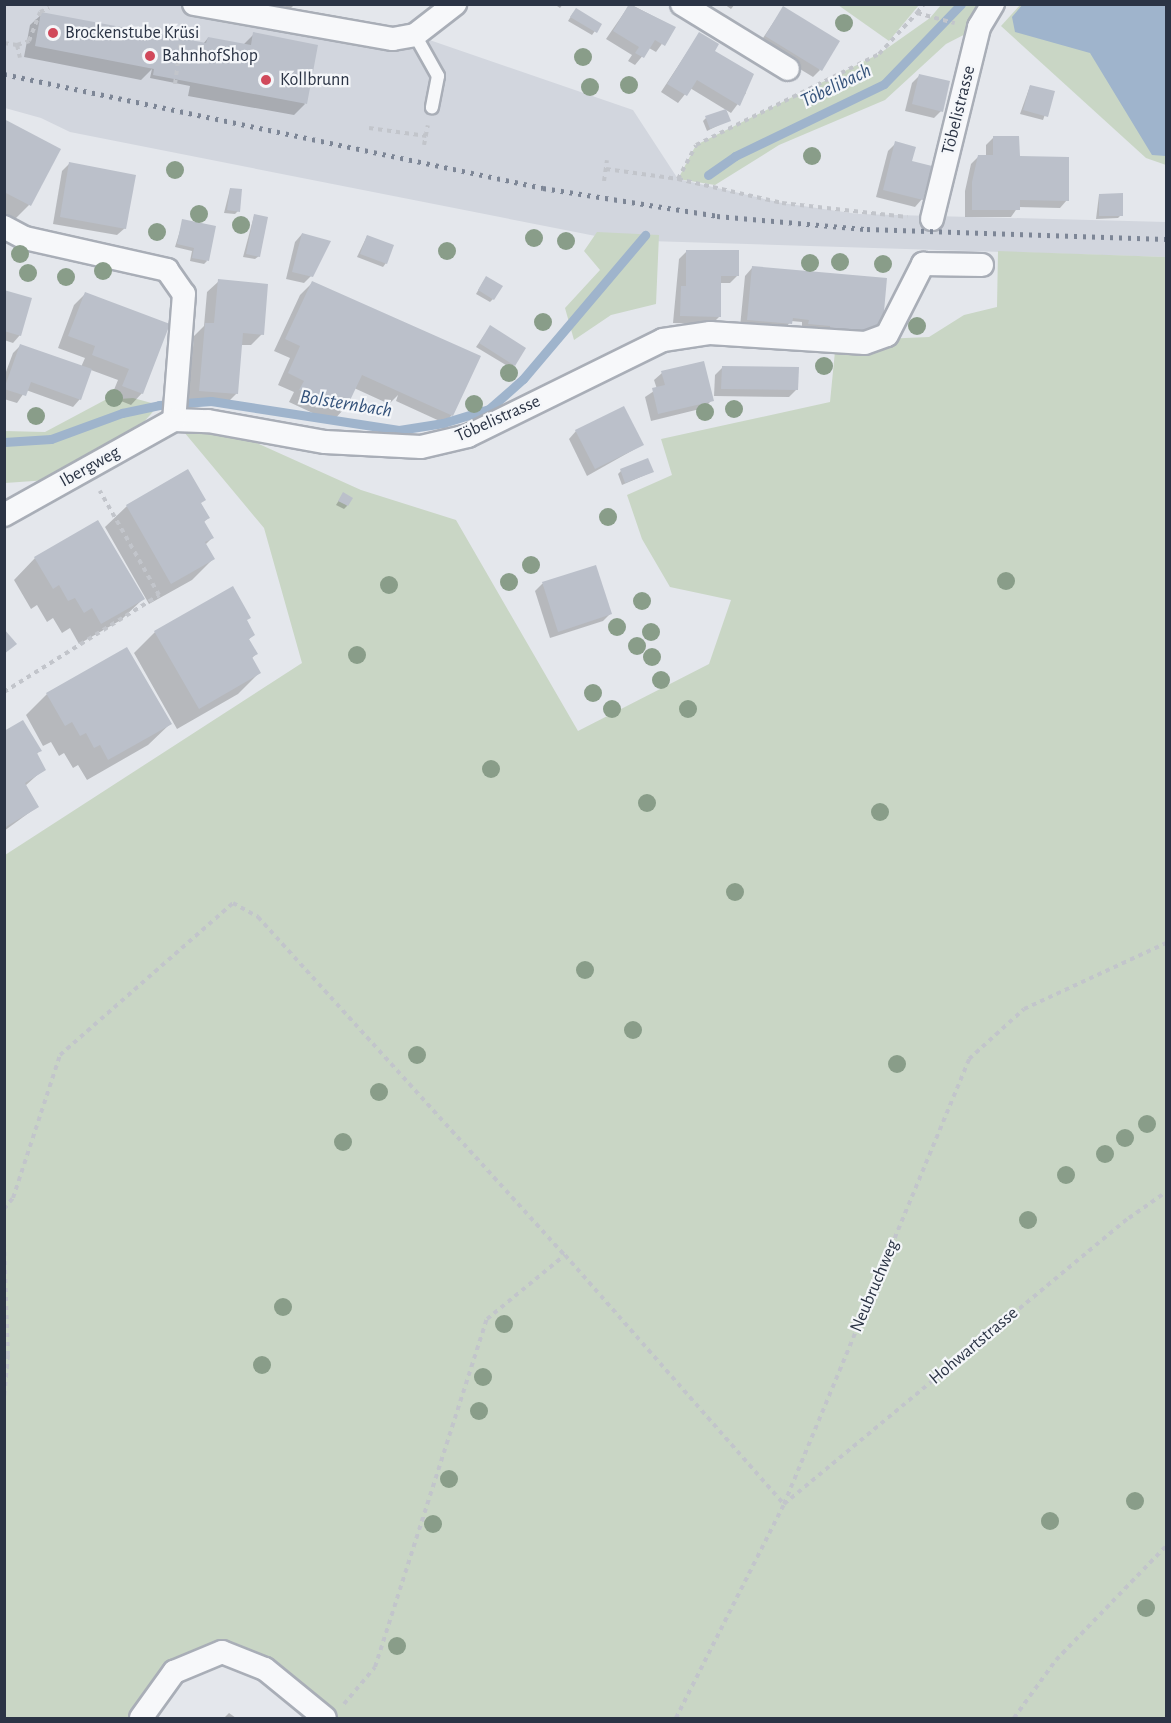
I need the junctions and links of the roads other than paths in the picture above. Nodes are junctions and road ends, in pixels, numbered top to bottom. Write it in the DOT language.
graph roads {
  1 [pos="194,4"];
  2 [pos="455,4"];
  3 [pos="682,4"];
  4 [pos="993,4"];
  5 [pos="415,35"];
  6 [pos="789,69"];
  7 [pos="432,107"];
  8 [pos="932,219"];
  9 [pos="4,227"];
  10 [pos="982,265"];
  11 [pos="174,416"];
  12 [pos="5,514"];
  13 [pos="332,1714"];
  14 [pos="141,1719"];
  1 -- 5 [label="street"];
  2 -- 5 [label="street"];
  3 -- 6 [label="street"];
  4 -- 8 [label="street, Töbelistrasse"];
  5 -- 7 [label="lane"];
  9 -- 11 [label="street"];
  10 -- 11 [label="street, Töbelistrasse"];
  11 -- 12 [label="street, Ibergweg"];
  13 -- 14 [label="street"];
}
